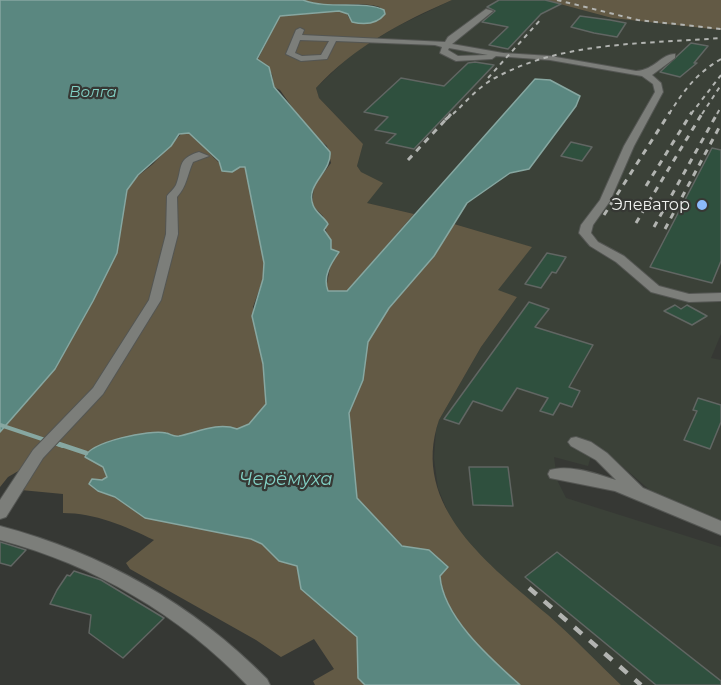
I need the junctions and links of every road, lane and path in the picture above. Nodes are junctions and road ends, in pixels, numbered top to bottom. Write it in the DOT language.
graph roads {
  1 [pos="489,11"];
  2 [pos="334,38"];
  3 [pos="446,45"];
  4 [pos="503,55"];
  5 [pos="672,56"];
  6 [pos="645,74"];
  7 [pos="204,156"];
  8 [pos="721,297"];
  9 [pos="576,442"];
  10 [pos="556,474"];
  11 [pos="638,493"];
  12 [pos="0,513"];
  13 [pos="721,528"];
  14 [pos="0,532"];
  15 [pos="260,685"];
  1 -- 3 [label="street"];
  2 -- 2 [label="street"];
  2 -- 3 [label="street"];
  3 -- 4 [label="street"];
  3 -- 4 [label="street"];
  4 -- 6 [label="street"];
  5 -- 6 [label="street"];
  6 -- 8 [label="street"];
  7 -- 12 [label="street"];
  9 -- 11 [label="street"];
  10 -- 11 [label="street"];
  11 -- 13 [label="street"];
  14 -- 15 [label="street"];
}
